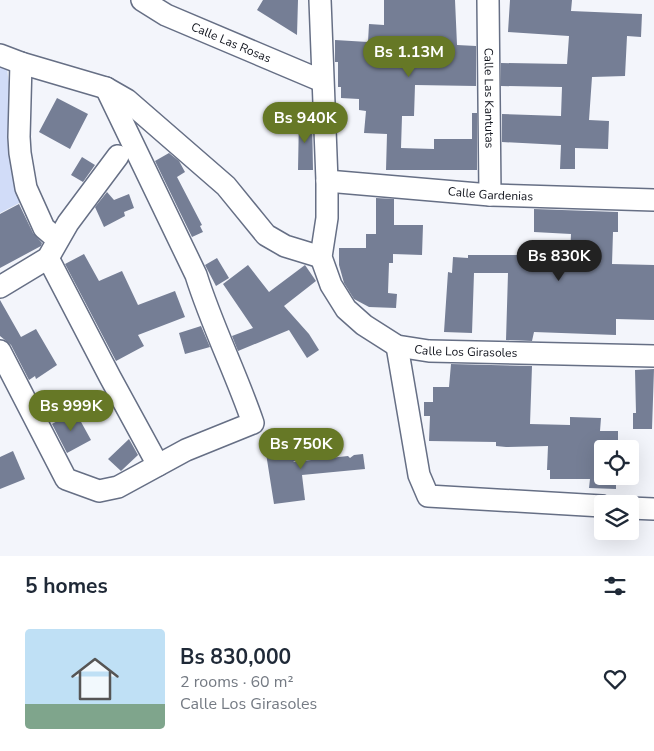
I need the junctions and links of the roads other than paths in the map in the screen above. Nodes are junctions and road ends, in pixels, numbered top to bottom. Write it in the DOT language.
graph roads {
  1 [pos="142,0"];
  2 [pos="320,0"];
  3 [pos="488,0"];
  4 [pos="0,55"];
  5 [pos="21,63"];
  6 [pos="322,81"];
  7 [pos="106,88"];
  8 [pos="118,156"];
  9 [pos="327,181"];
  10 [pos="490,195"];
  11 [pos="654,200"];
  12 [pos="52,248"];
  13 [pos="322,257"];
  14 [pos="0,287"];
  15 [pos="397,346"];
  16 [pos="0,351"];
  17 [pos="654,356"];
  18 [pos="158,465"];
  19 [pos="594,506"];
  20 [pos="639,508"];
  21 [pos="654,509"];
  1 -- 6 [label="street, Calle Las Rosas"];
  2 -- 6 [label="street"];
  3 -- 10 [label="street, Calle Las Kantutas"];
  4 -- 5 [label="street"];
  5 -- 7 [label="street"];
  5 -- 12 [label="street"];
  6 -- 9 [label="street"];
  7 -- 13 [label="street"];
  7 -- 18 [label="street"];
  8 -- 12 [label="street"];
  9 -- 10 [label="street, Calle Gardenias"];
  9 -- 13 [label="street"];
  10 -- 11 [label="street, Calle Gardenias"];
  12 -- 14 [label="street"];
  12 -- 18 [label="street"];
  13 -- 15 [label="street, Calle Los Girasoles"];
  15 -- 17 [label="street, Calle Los Girasoles"];
  15 -- 19 [label="street"];
  16 -- 18 [label="street"];
  20 -- 21 [label="street"];
}
